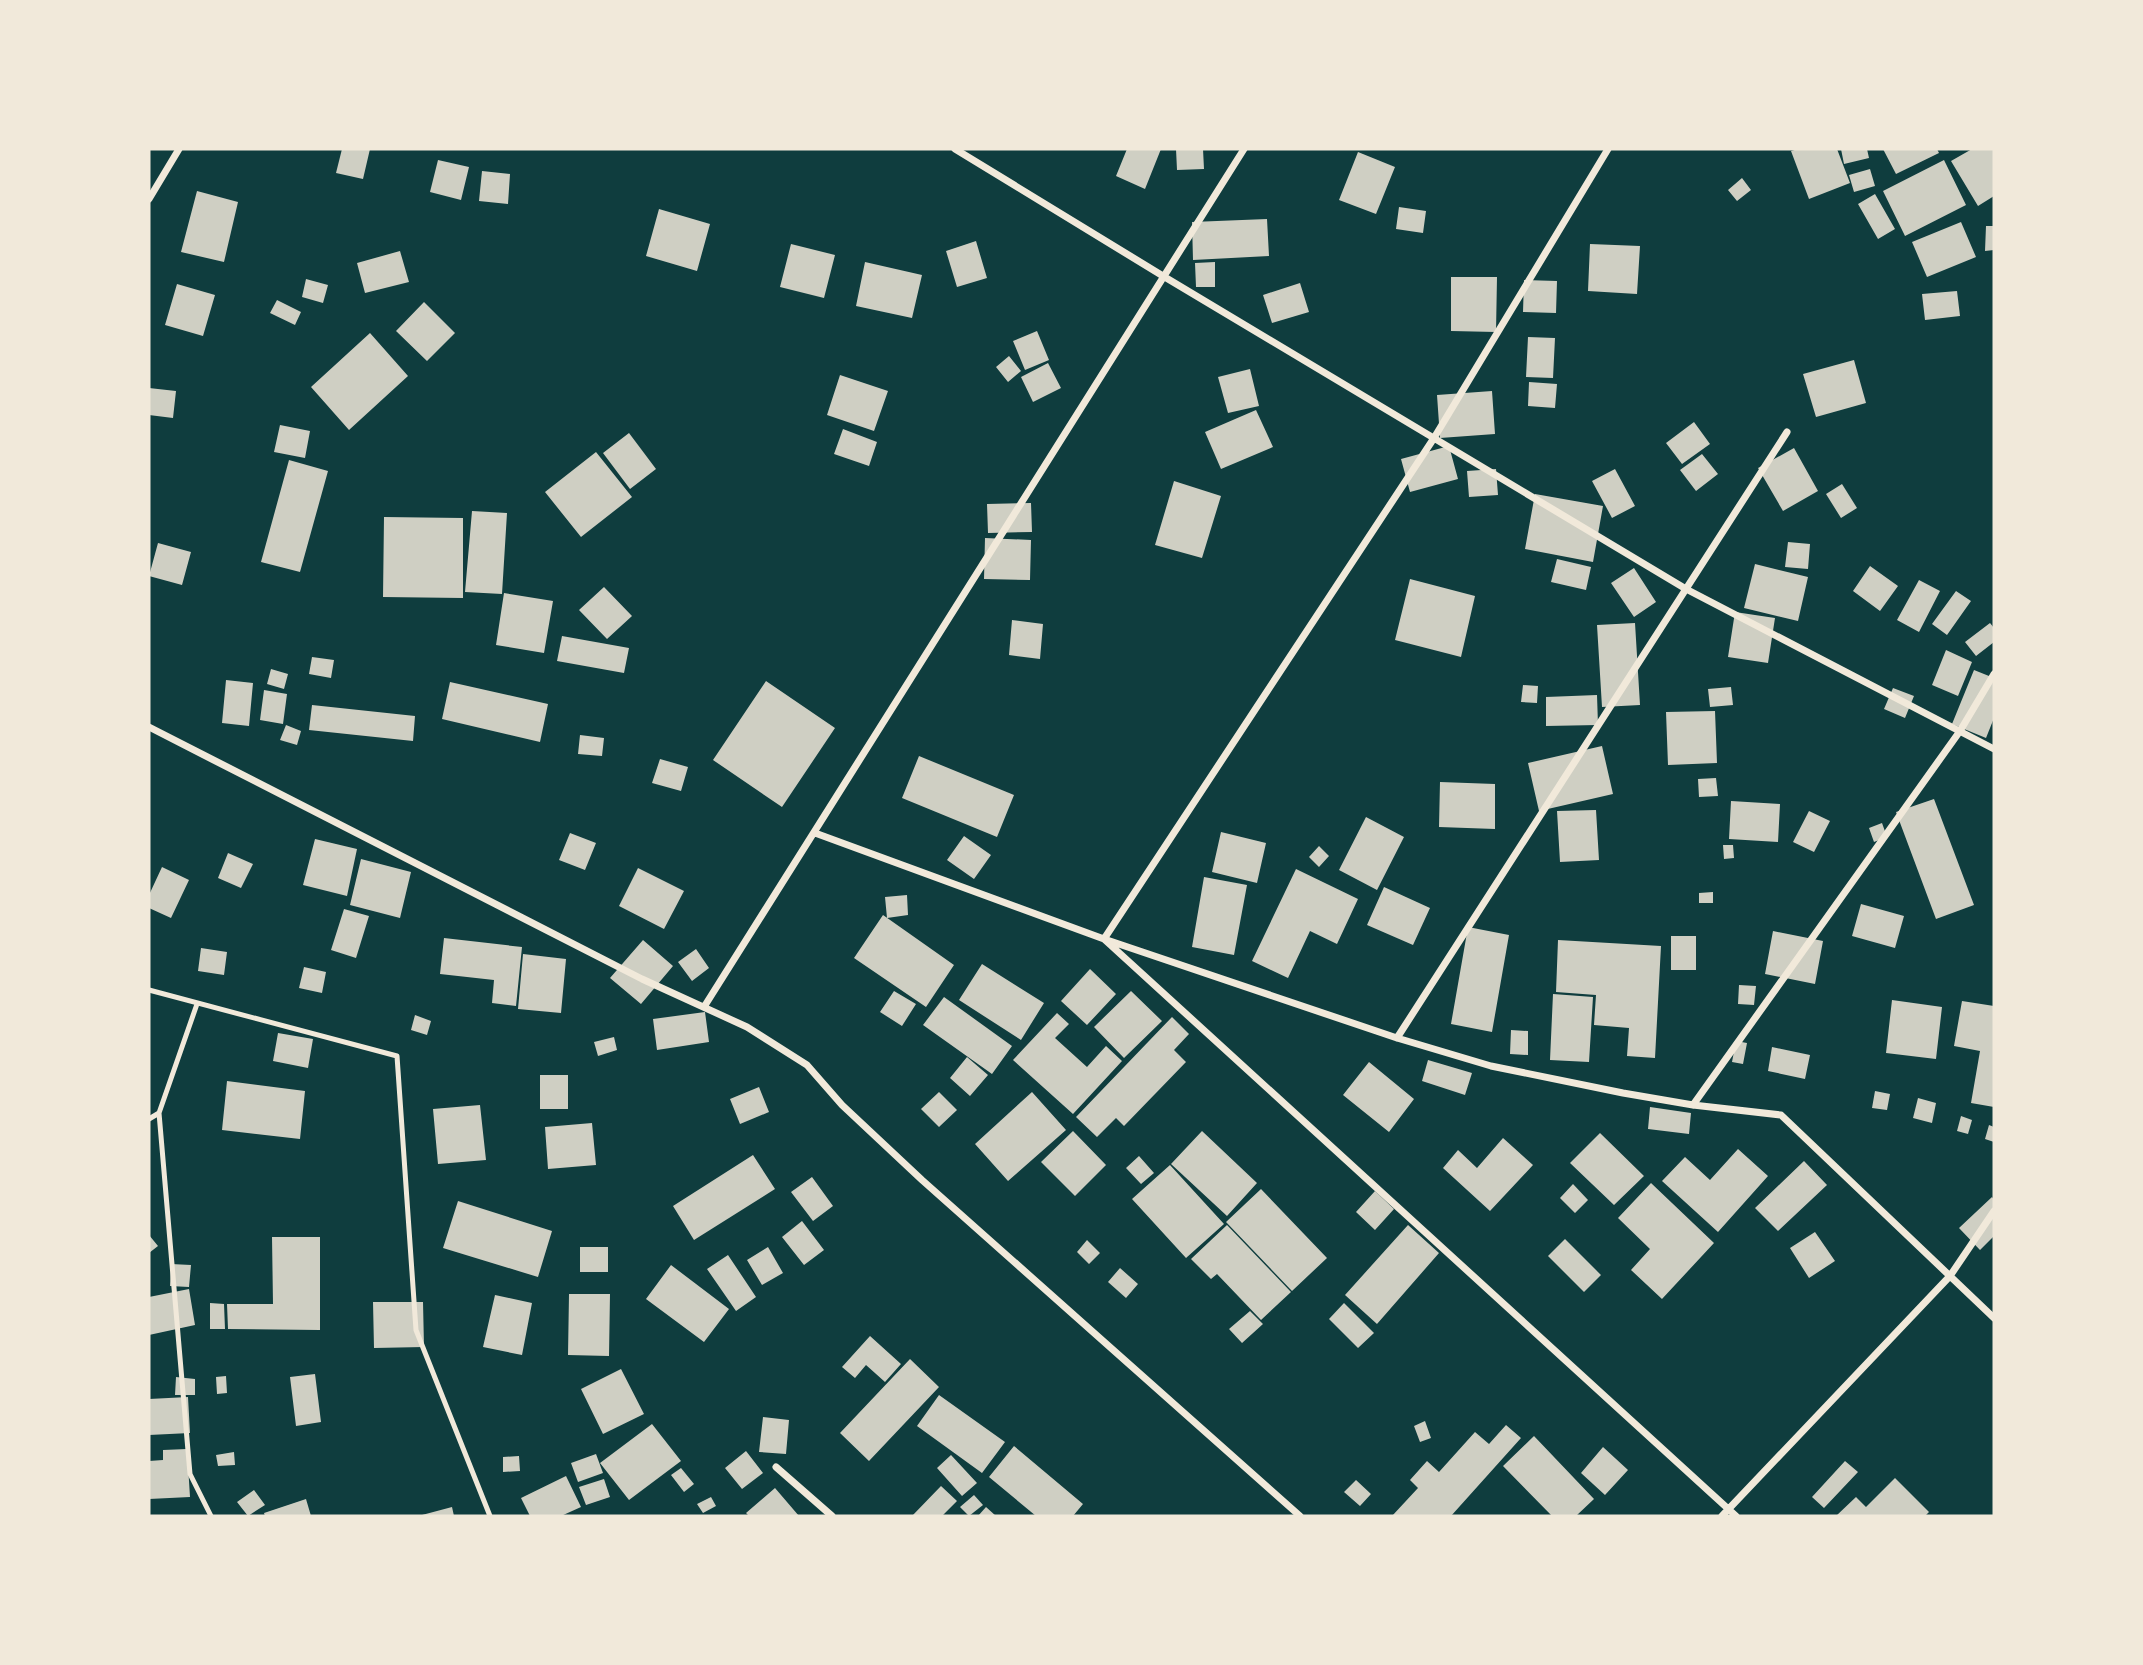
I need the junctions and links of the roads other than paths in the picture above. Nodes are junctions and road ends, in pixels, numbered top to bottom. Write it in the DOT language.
graph roads {
  1 [pos="178,149"];
  2 [pos="955,149"];
  3 [pos="1244,149"];
  4 [pos="1608,149"];
  5 [pos="149,199"];
  6 [pos="1163,276"];
  7 [pos="1787,432"];
  8 [pos="1434,438"];
  9 [pos="1686,589"];
  10 [pos="1994,674"];
  11 [pos="149,727"];
  12 [pos="1960,731"];
  13 [pos="1994,749"];
  14 [pos="815,832"];
  15 [pos="1104,939"];
  16 [pos="149,990"];
  17 [pos="197,1004"];
  18 [pos="704,1007"];
  19 [pos="1397,1038"];
  20 [pos="1693,1105"];
  21 [pos="159,1113"];
  22 [pos="149,1119"];
  23 [pos="1994,1211"];
  24 [pos="1950,1276"];
  25 [pos="1994,1318"];
  26 [pos="776,1467"];
  27 [pos="1728,1509"];
  28 [pos="211,1516"];
  29 [pos="490,1516"];
  30 [pos="832,1516"];
  31 [pos="1300,1516"];
  32 [pos="1722,1516"];
  33 [pos="1736,1516"];
  1 -- 5 [label="street"];
  2 -- 6 [label="street"];
  3 -- 6 [label="street"];
  4 -- 8 [label="street"];
  6 -- 8 [label="street"];
  6 -- 14 [label="street"];
  7 -- 9 [label="street"];
  8 -- 9 [label="street"];
  8 -- 15 [label="street"];
  9 -- 12 [label="street"];
  9 -- 19 [label="street"];
  10 -- 12 [label="street"];
  11 -- 18 [label="street"];
  12 -- 13 [label="street"];
  12 -- 20 [label="street"];
  14 -- 15 [label="street"];
  14 -- 18 [label="street"];
  15 -- 19 [label="street"];
  15 -- 27 [label="street"];
  16 -- 17 [label="lane"];
  17 -- 21 [label="lane"];
  17 -- 29 [label="lane"];
  18 -- 31 [label="street"];
  19 -- 20 [label="street"];
  20 -- 24 [label="street"];
  21 -- 22 [label="lane"];
  21 -- 28 [label="lane"];
  23 -- 24 [label="street"];
  24 -- 25 [label="street"];
  24 -- 27 [label="street"];
  26 -- 30 [label="street"];
  27 -- 32 [label="street"];
  27 -- 33 [label="street"];
}
